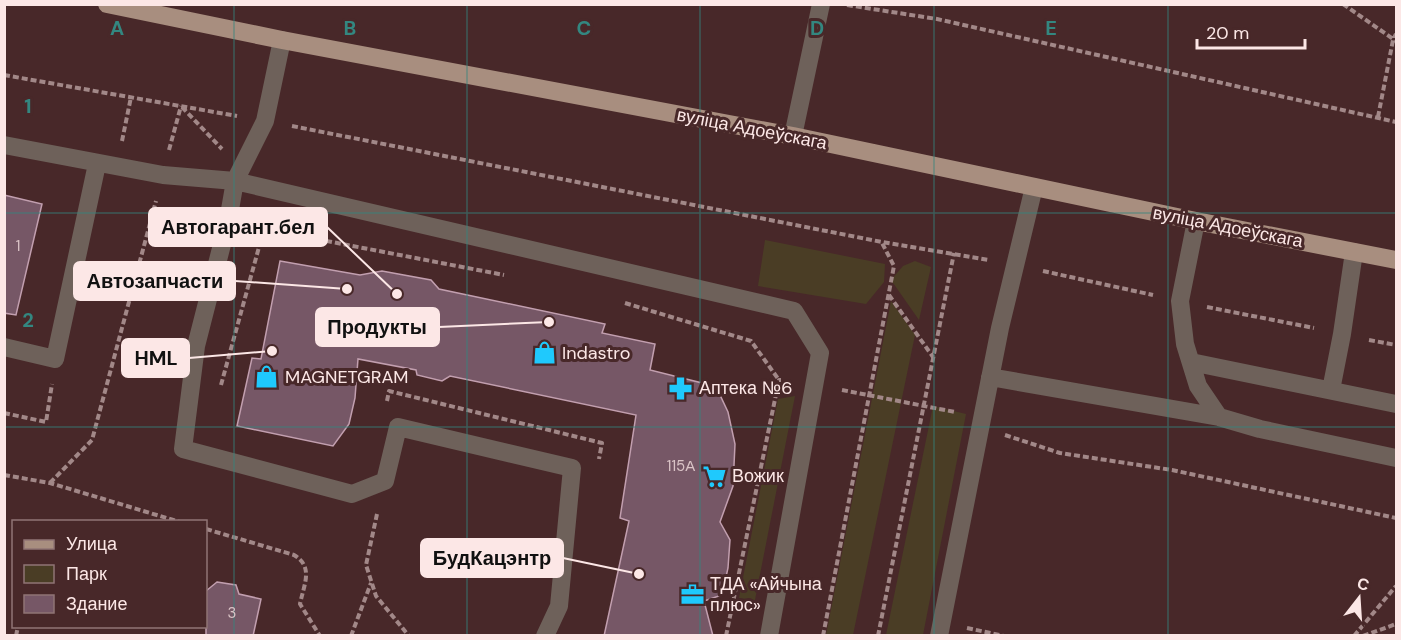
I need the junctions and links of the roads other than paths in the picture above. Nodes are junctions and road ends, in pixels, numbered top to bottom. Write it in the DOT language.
graph roads {
  1 [pos="107,4"];
  2 [pos="821,4"];
  3 [pos="282,40"];
  4 [pos="793,136"];
  5 [pos="4,145"];
  6 [pos="97,164"];
  7 [pos="238,175"];
  8 [pos="1034,187"];
  9 [pos="1196,221"];
  10 [pos="1354,252"];
  11 [pos="1396,260"];
  12 [pos="4,347"];
  13 [pos="1191,362"];
  14 [pos="990,377"];
  15 [pos="1331,390"];
  16 [pos="1396,404"];
  17 [pos="1218,417"];
  18 [pos="1396,458"];
  19 [pos="941,629"];
  20 [pos="545,636"];
  21 [pos="769,636"];
  1 -- 3 [label="main road, вуліца Адоеўскага"];
  2 -- 4 [label="lane"];
  3 -- 4 [label="main road, вуліца Адоеўскага"];
  3 -- 7 [label="lane"];
  4 -- 8 [label="main road, вуліца Адоеўскага"];
  5 -- 6 [label="lane"];
  6 -- 7 [label="lane"];
  6 -- 12 [label="lane"];
  7 -- 20 [label="lane"];
  7 -- 21 [label="lane"];
  8 -- 9 [label="main road, вуліца Адоеўскага"];
  8 -- 14 [label="lane"];
  9 -- 10 [label="main road, вуліца Адоеўскага"];
  9 -- 13 [label="lane"];
  10 -- 11 [label="main road, вуліца Адоеўскага"];
  10 -- 15 [label="lane"];
  13 -- 15 [label="lane"];
  13 -- 17 [label="lane"];
  14 -- 17 [label="lane"];
  14 -- 19 [label="lane"];
  15 -- 16 [label="lane"];
  17 -- 18 [label="lane"];
}
